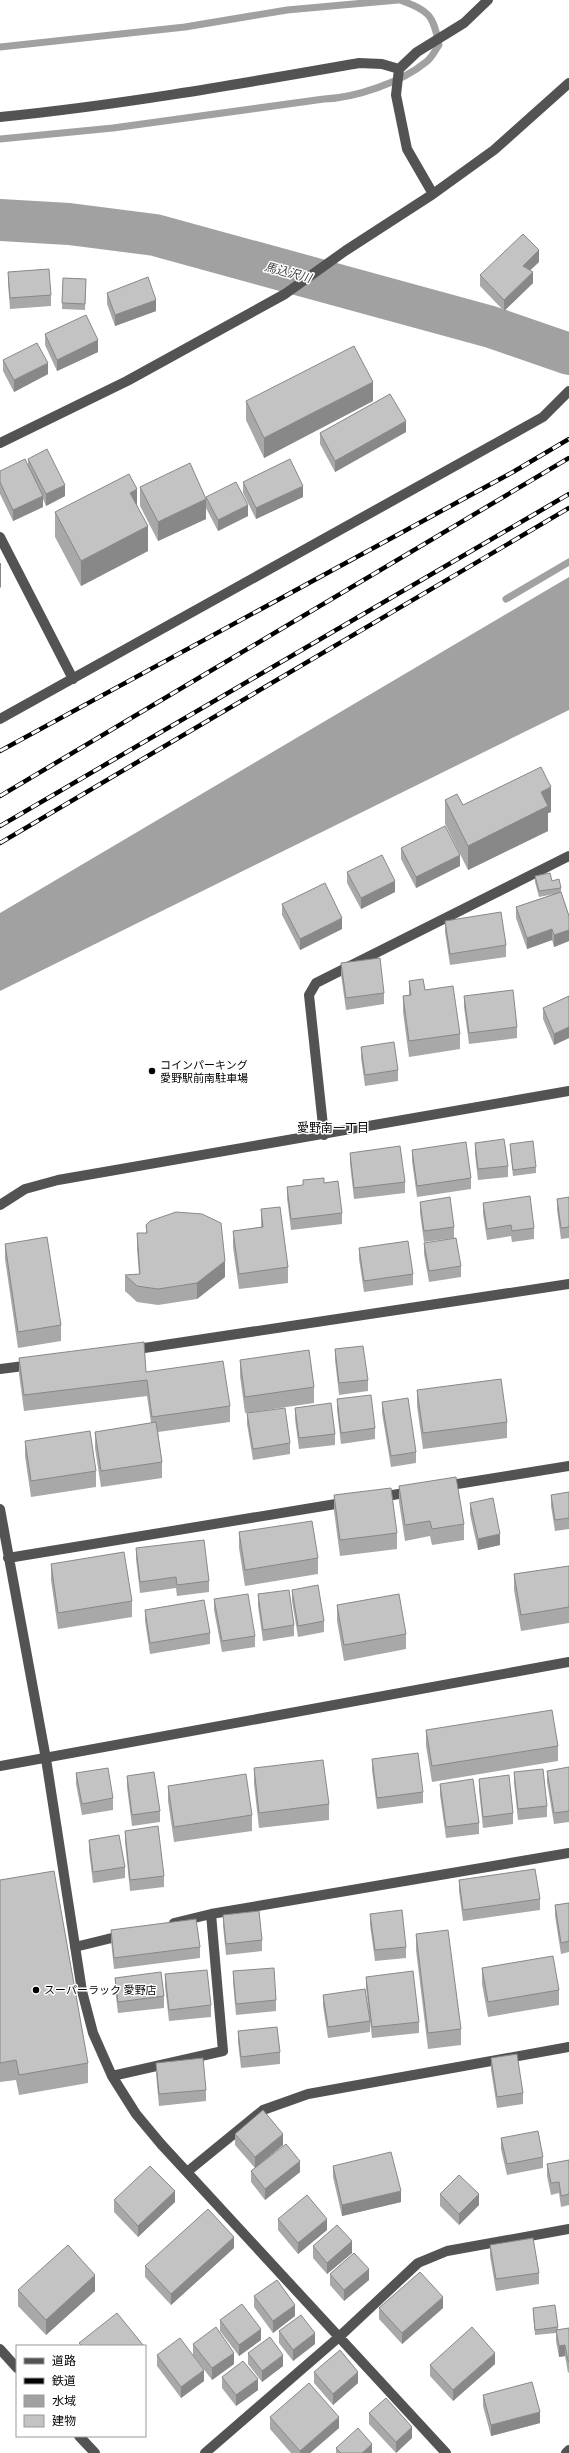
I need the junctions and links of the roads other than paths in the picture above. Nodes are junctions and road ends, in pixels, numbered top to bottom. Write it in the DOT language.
graph roads {
  1 [pos="488,0"];
  2 [pos="399,69"];
  3 [pos="569,83"];
  4 [pos="0,117"];
  5 [pos="433,194"];
  6 [pos="569,391"];
  7 [pos="0,443"];
  8 [pos="0,537"];
  9 [pos="73,679"];
  10 [pos="0,719"];
  11 [pos="569,856"];
  12 [pos="569,1091"];
  13 [pos="324,1135"];
  14 [pos="0,1205"];
  15 [pos="569,1284"];
  16 [pos="118,1352"];
  17 [pos="40,1364"];
  18 [pos="0,1370"];
  19 [pos="569,1466"];
  20 [pos="437,1487"];
  21 [pos="421,1490"];
  22 [pos="0,1509"];
  23 [pos="8,1558"];
  24 [pos="569,1662"];
  25 [pos="46,1759"];
  26 [pos="0,1766"];
  27 [pos="569,1852"];
  28 [pos="211,1914"];
  29 [pos="166,1925"];
  30 [pos="136,1932"];
  31 [pos="75,1947"];
  32 [pos="569,2047"];
  33 [pos="112,2076"];
  34 [pos="188,2172"];
  35 [pos="569,2230"];
  36 [pos="339,2337"];
  37 [pos="0,2349"];
  38 [pos="16,2367"];
  39 [pos="80,2437"];
  40 [pos="569,2450"];
  41 [pos="95,2453"];
  42 [pos="205,2453"];
  43 [pos="446,2453"];
  44 [pos="566,2453"];
  1 -- 2 [label="street"];
  2 -- 4 [label="street"];
  2 -- 5 [label="street"];
  3 -- 5 [label="street"];
  5 -- 7 [label="street"];
  6 -- 9 [label="street"];
  8 -- 9 [label="street"];
  9 -- 10 [label="street"];
  11 -- 13 [label="street"];
  12 -- 13 [label="street"];
  13 -- 14 [label="street"];
  15 -- 16 [label="street"];
  17 -- 18 [label="street"];
  19 -- 20 [label="street"];
  21 -- 23 [label="street"];
  22 -- 23 [label="street"];
  23 -- 25 [label="street"];
  24 -- 25 [label="street"];
  25 -- 26 [label="street"];
  25 -- 31 [label="street"];
  27 -- 28 [label="street"];
  28 -- 29 [label="street"];
  28 -- 33 [label="street"];
  30 -- 31 [label="street"];
  31 -- 33 [label="street"];
  32 -- 34 [label="street"];
  33 -- 34 [label="street"];
  34 -- 36 [label="street"];
  35 -- 36 [label="street"];
  36 -- 42 [label="street"];
  36 -- 43 [label="street"];
  37 -- 38 [label="street"];
  39 -- 41 [label="street"];
  40 -- 44 [label="street"];
}
